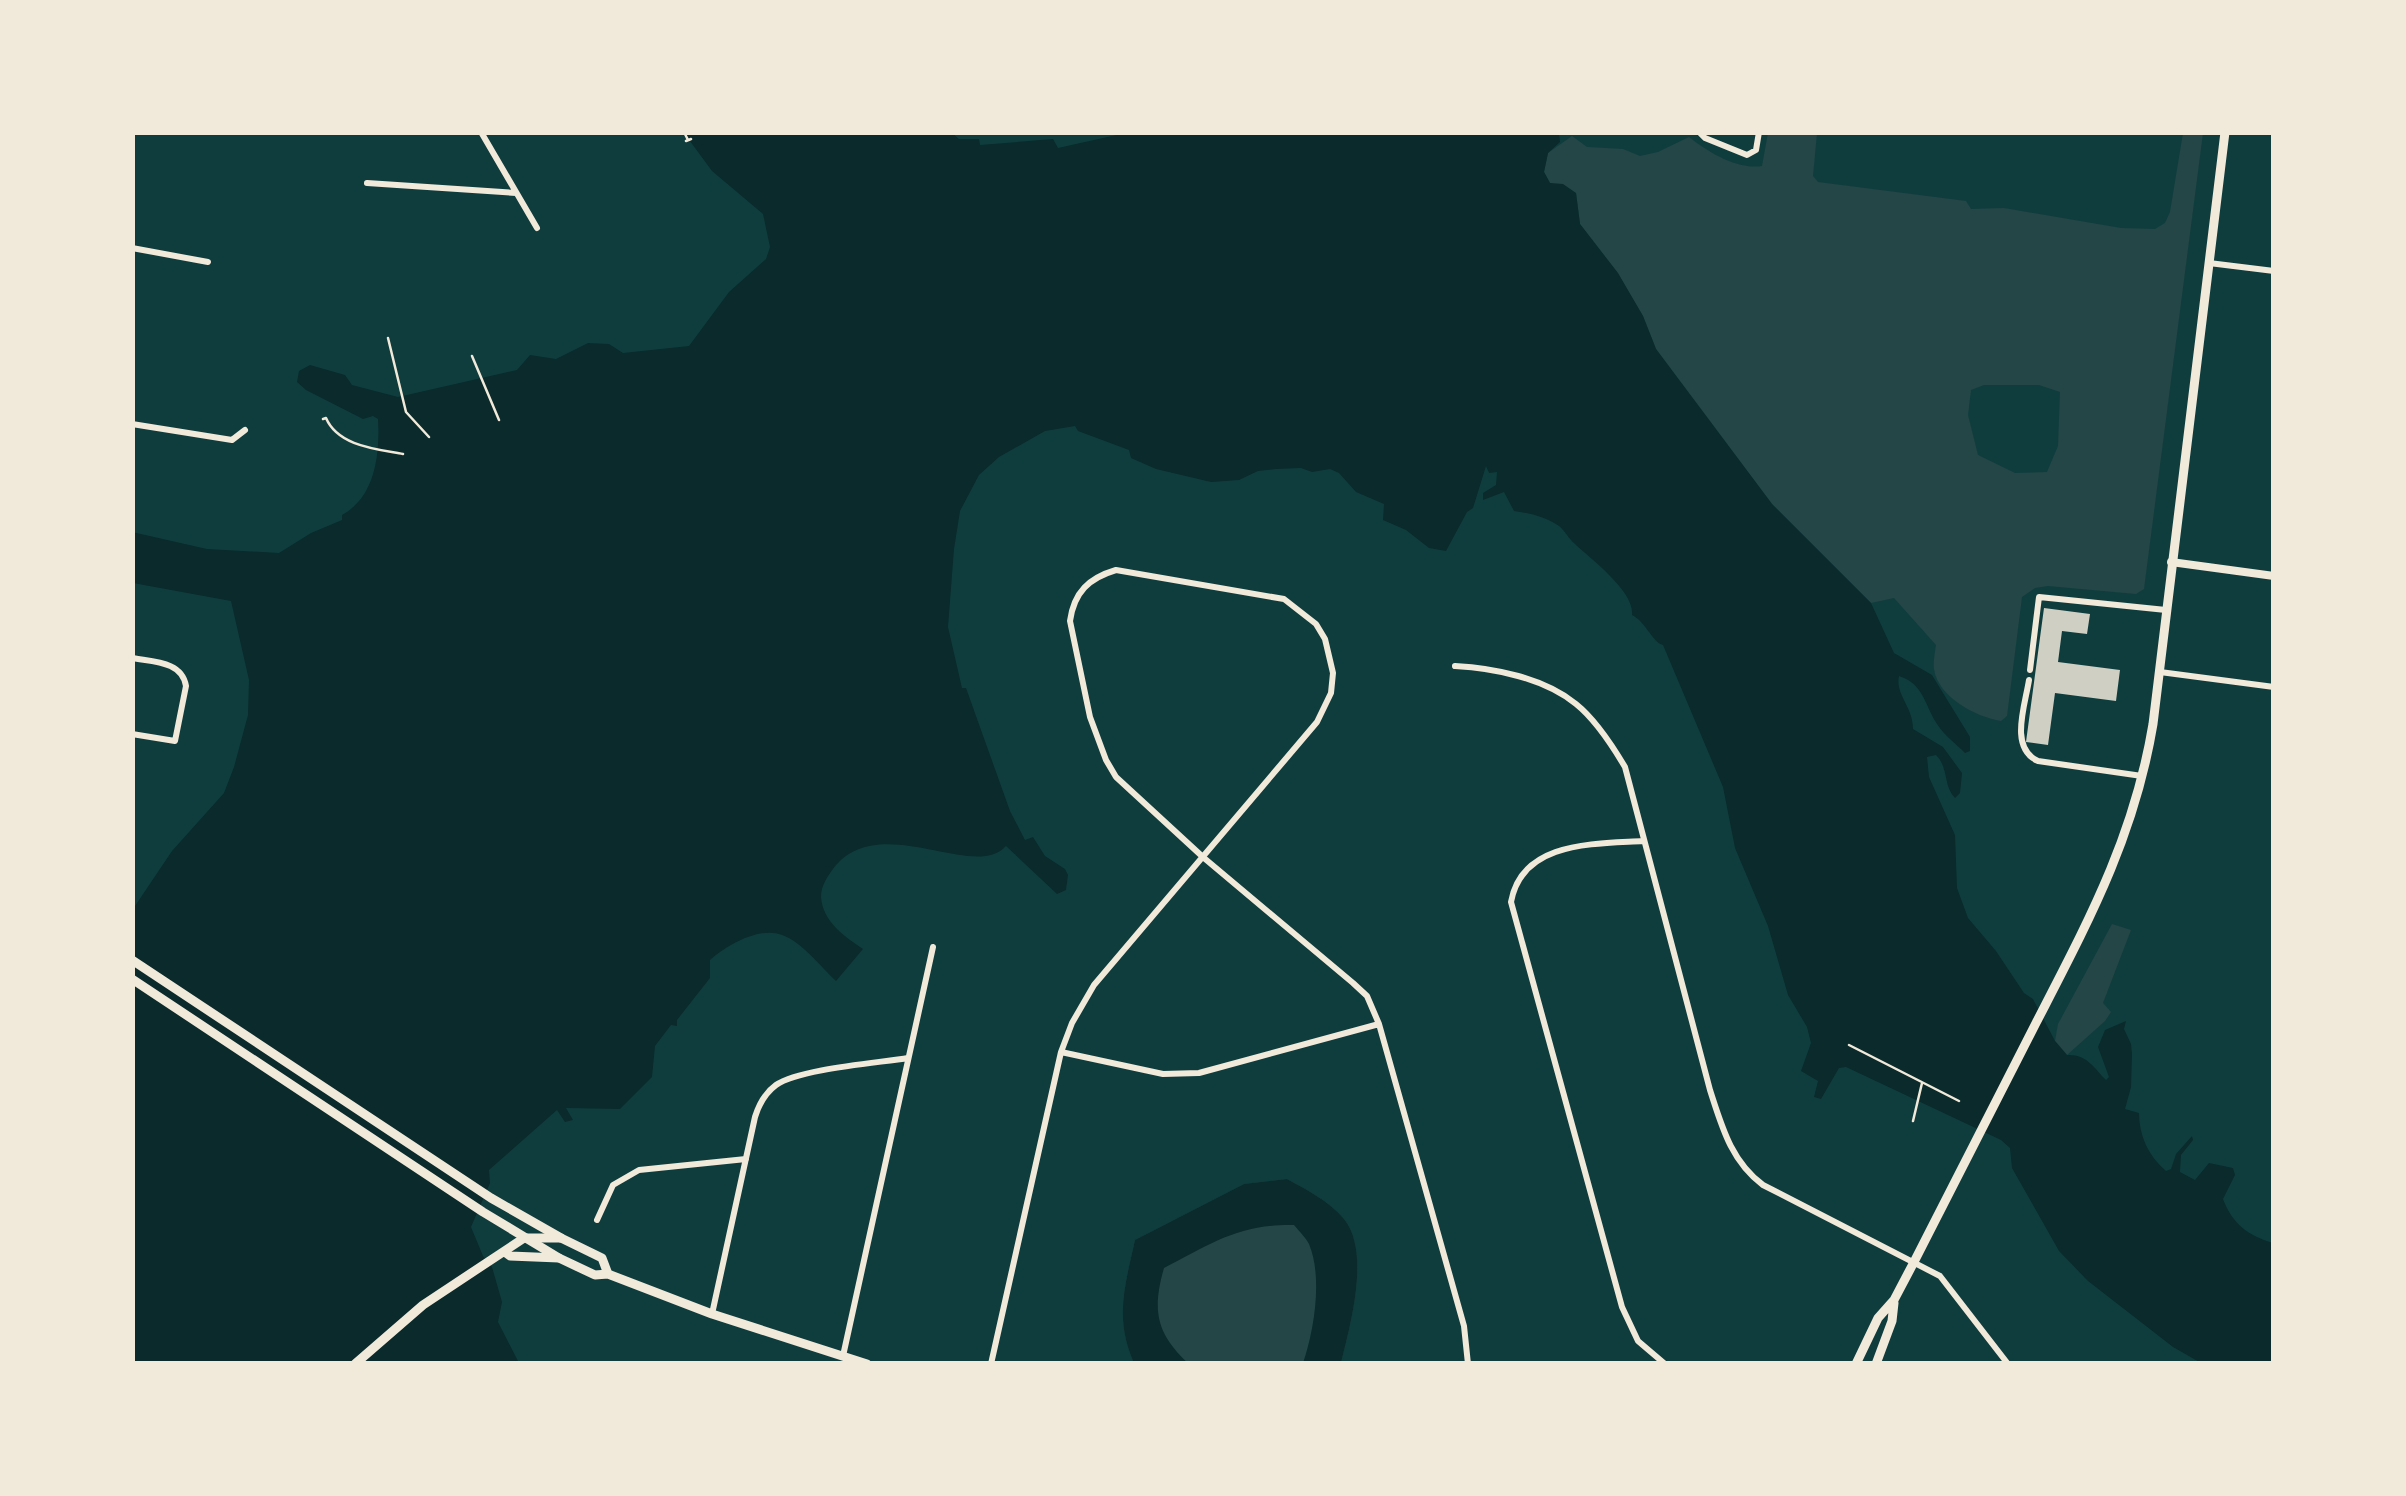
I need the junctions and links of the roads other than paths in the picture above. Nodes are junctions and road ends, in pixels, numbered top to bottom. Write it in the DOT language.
graph roads {
  1 [pos="480,132"];
  2 [pos="1700,132"];
  3 [pos="1759,132"];
  4 [pos="2225,132"];
  5 [pos="367,183"];
  6 [pos="516,193"];
  7 [pos="537,228"];
  8 [pos="132,248"];
  9 [pos="208,262"];
  10 [pos="2208,263"];
  11 [pos="2274,271"];
  12 [pos="132,424"];
  13 [pos="245,430"];
  14 [pos="2171,562"];
  15 [pos="2274,576"];
  16 [pos="2166,610"];
  17 [pos="132,658"];
  18 [pos="1454,666"];
  19 [pos="2158,672"];
  20 [pos="2274,688"];
  21 [pos="132,734"];
  22 [pos="2143,776"];
  23 [pos="1643,841"];
  24 [pos="1204,858"];
  25 [pos="934,946"];
  26 [pos="132,960"];
  27 [pos="132,979"];
  28 [pos="1380,1024"];
  29 [pos="1060,1052"];
  30 [pos="908,1058"];
  31 [pos="746,1158"];
  32 [pos="597,1220"];
  33 [pos="524,1238"];
  34 [pos="561,1238"];
  35 [pos="506,1253"];
  36 [pos="559,1258"];
  37 [pos="1914,1262"];
  38 [pos="608,1274"];
  39 [pos="1894,1300"];
  40 [pos="712,1314"];
  41 [pos="843,1356"];
  42 [pos="355,1364"];
  43 [pos="868,1364"];
  44 [pos="991,1364"];
  45 [pos="1468,1364"];
  46 [pos="1666,1364"];
  47 [pos="1856,1364"];
  48 [pos="1876,1364"];
  49 [pos="2008,1364"];
  1 -- 6 [label="street"];
  2 -- 3 [label="street"];
  4 -- 10 [label="main road"];
  5 -- 6 [label="street"];
  6 -- 7 [label="street"];
  8 -- 9 [label="street"];
  10 -- 11 [label="street"];
  10 -- 14 [label="main road"];
  12 -- 13 [label="street"];
  14 -- 15 [label="street"];
  14 -- 16 [label="main road"];
  16 -- 19 [label="main road"];
  16 -- 22 [label="street"];
  17 -- 21 [label="street"];
  18 -- 23 [label="street"];
  19 -- 20 [label="street"];
  19 -- 22 [label="main road"];
  22 -- 37 [label="main road"];
  23 -- 37 [label="street"];
  23 -- 46 [label="street"];
  24 -- 24 [label="street"];
  24 -- 28 [label="street"];
  24 -- 29 [label="street"];
  25 -- 30 [label="street"];
  26 -- 34 [label="main road"];
  27 -- 33 [label="main road"];
  28 -- 29 [label="street"];
  28 -- 45 [label="street"];
  29 -- 44 [label="street"];
  30 -- 31 [label="street"];
  30 -- 41 [label="street"];
  31 -- 32 [label="street"];
  31 -- 40 [label="street"];
  33 -- 34 [label="main road"];
  33 -- 35 [label="main road"];
  33 -- 36 [label="main road"];
  34 -- 38 [label="main road"];
  35 -- 36 [label="main road"];
  35 -- 42 [label="main road"];
  36 -- 38 [label="main road"];
  37 -- 39 [label="main road"];
  37 -- 49 [label="street"];
  38 -- 40 [label="main road"];
  39 -- 47 [label="main road"];
  39 -- 48 [label="main road"];
  40 -- 41 [label="main road"];
  41 -- 43 [label="main road"];
}
